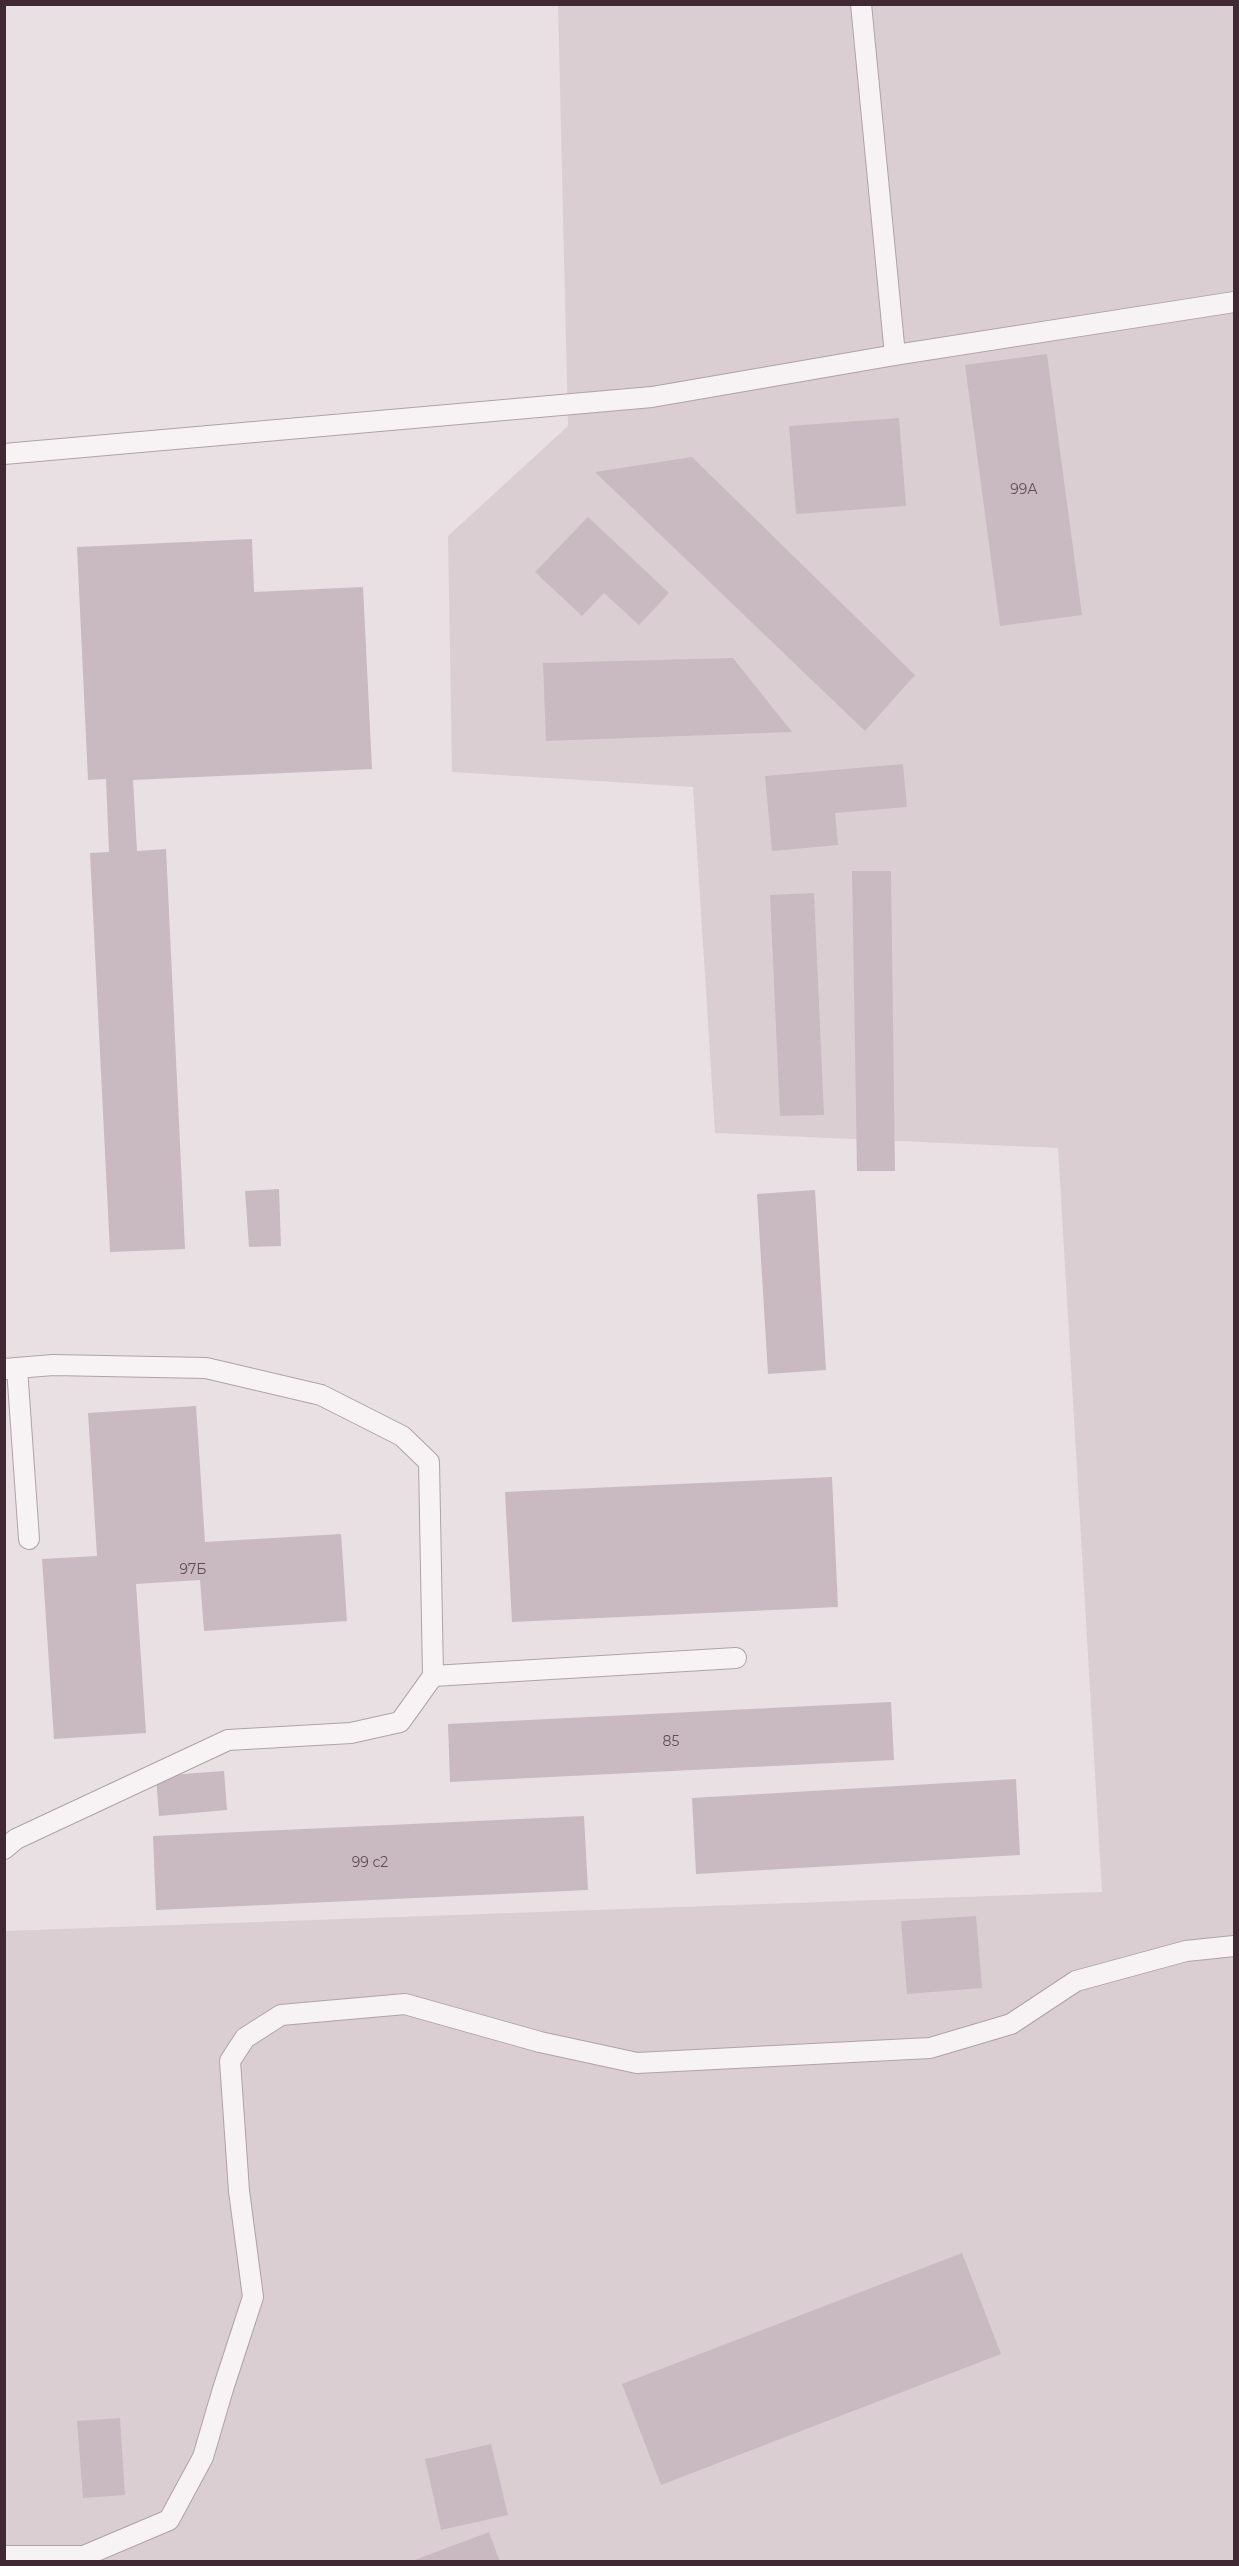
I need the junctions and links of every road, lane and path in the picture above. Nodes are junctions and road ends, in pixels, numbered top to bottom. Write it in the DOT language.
graph roads {
  1 [pos="861,4"];
  2 [pos="1234,302"];
  3 [pos="895,355"];
  4 [pos="4,454"];
  5 [pos="11,1369"];
  6 [pos="29,1539"];
  7 [pos="736,1658"];
  8 [pos="433,1676"];
  9 [pos="4,1849"];
  10 [pos="1234,1946"];
  11 [pos="4,2556"];
  1 -- 3 [label="lane"];
  2 -- 3 [label="lane"];
  3 -- 4 [label="lane"];
  5 -- 6 [label="lane"];
  5 -- 8 [label="lane"];
  7 -- 8 [label="lane"];
  8 -- 9 [label="lane"];
  10 -- 11 [label="lane"];
}
